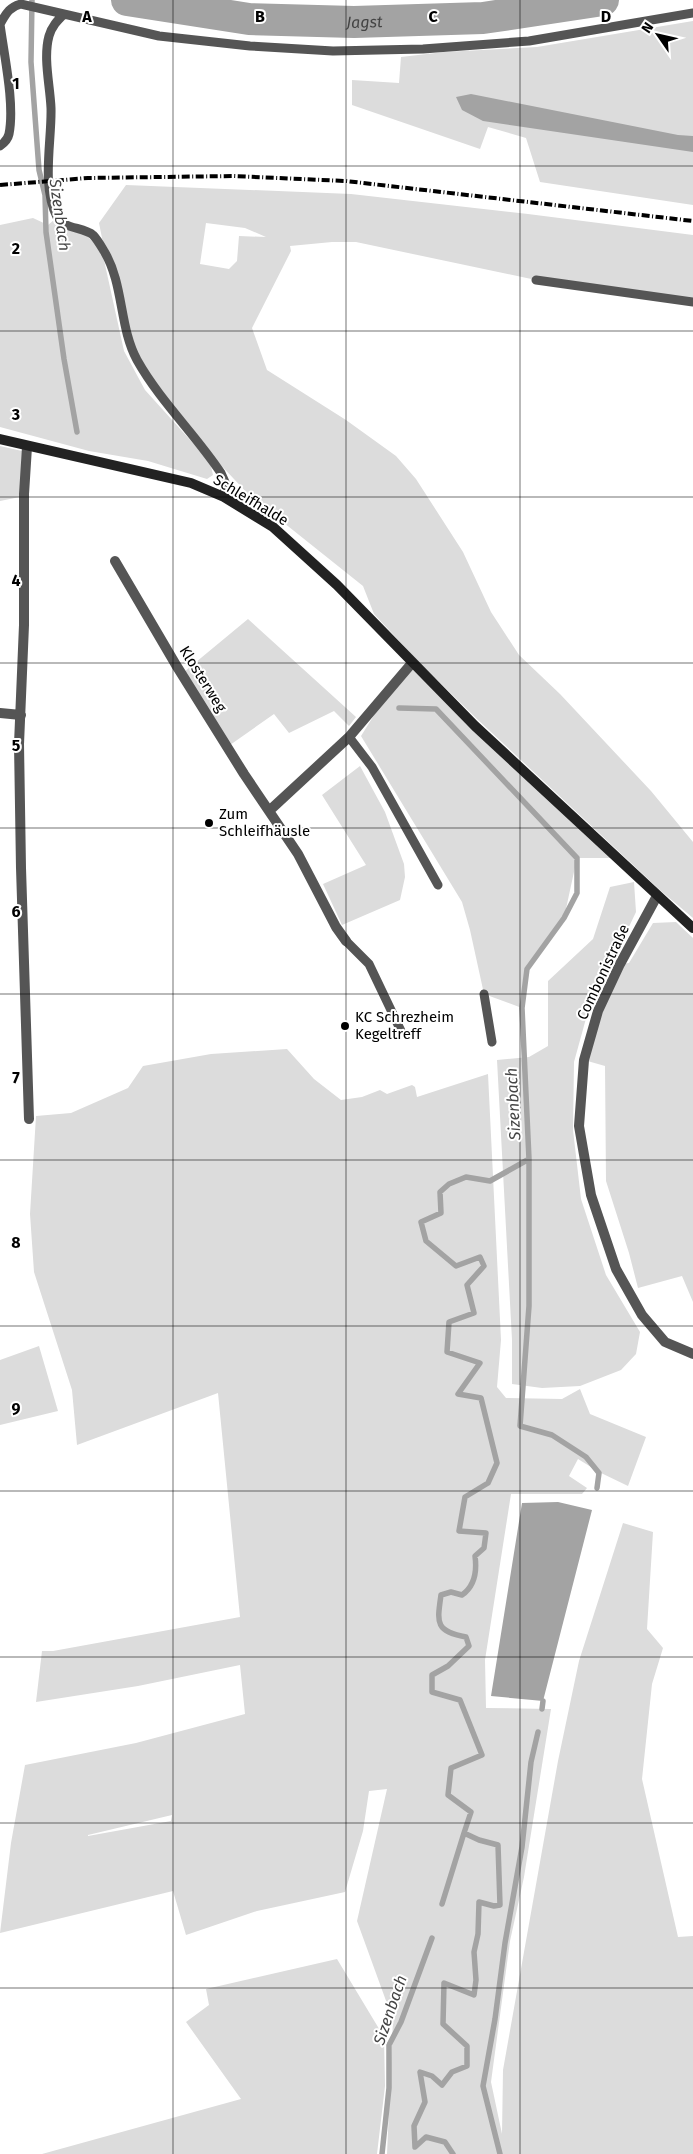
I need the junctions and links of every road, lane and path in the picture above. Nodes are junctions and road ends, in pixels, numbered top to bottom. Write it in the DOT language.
graph roads {
  1 [pos="693,13"];
  2 [pos="64,14"];
  3 [pos="0,146"];
  4 [pos="536,280"];
  5 [pos="693,302"];
  6 [pos="0,439"];
  7 [pos="27,447"];
  8 [pos="224,497"];
  9 [pos="115,560"];
  10 [pos="412,663"];
  11 [pos="0,713"];
  12 [pos="21,715"];
  13 [pos="349,737"];
  14 [pos="270,811"];
  15 [pos="438,885"];
  16 [pos="657,896"];
  17 [pos="693,928"];
  18 [pos="346,940"];
  19 [pos="484,994"];
  20 [pos="401,1031"];
  21 [pos="492,1042"];
  22 [pos="29,1119"];
  23 [pos="693,1354"];
  1 -- 2 [label="lane"];
  2 -- 3 [label="lane"];
  2 -- 8 [label="lane"];
  4 -- 5 [label="lane"];
  6 -- 7 [label="main road, Schleifhalde"];
  7 -- 8 [label="main road, Schleifhalde"];
  7 -- 12 [label="street"];
  8 -- 10 [label="main road, Schleifhalde"];
  9 -- 14 [label="street, Klosterweg"];
  10 -- 13 [label="street"];
  10 -- 16 [label="main road, Schleifhalde"];
  11 -- 12 [label="street"];
  12 -- 22 [label="street"];
  13 -- 14 [label="street"];
  13 -- 15 [label="lane"];
  14 -- 18 [label="street, Klosterweg"];
  16 -- 17 [label="main road, Schleifhalde"];
  16 -- 23 [label="street, Combonistraße"];
  18 -- 20 [label="lane"];
  19 -- 21 [label="lane"];
}
